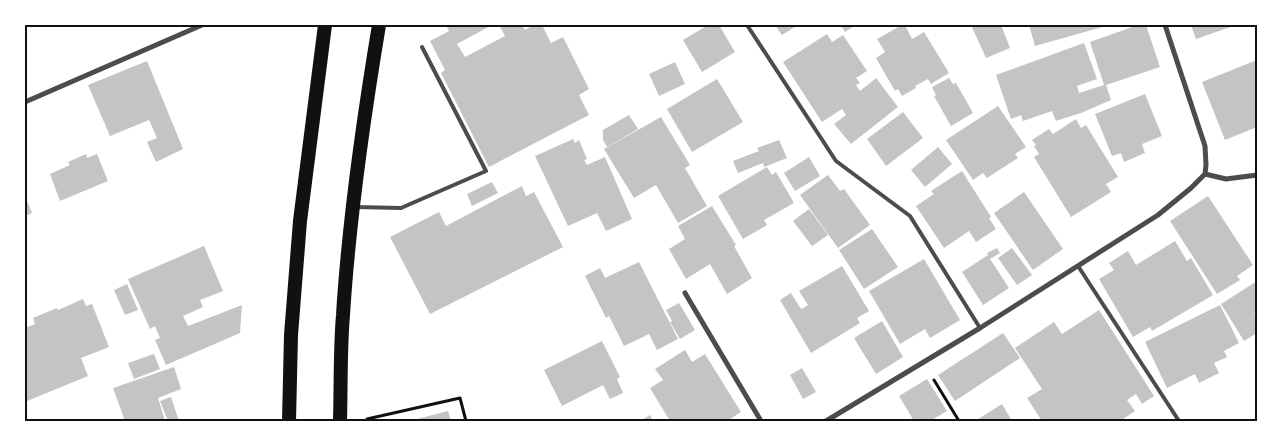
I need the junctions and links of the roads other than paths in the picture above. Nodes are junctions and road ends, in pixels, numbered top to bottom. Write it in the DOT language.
graph roads {
  1 [pos="202,25"];
  2 [pos="325,25"];
  3 [pos="379,25"];
  4 [pos="747,25"];
  5 [pos="1165,25"];
  6 [pos="422,47"];
  7 [pos="25,102"];
  8 [pos="1205,174"];
  9 [pos="1257,175"];
  10 [pos="352,207"];
  11 [pos="1078,266"];
  12 [pos="685,293"];
  13 [pos="980,328"];
  14 [pos="289,421"];
  15 [pos="340,421"];
  16 [pos="761,421"];
  17 [pos="826,421"];
  18 [pos="1179,421"];
  1 -- 7 [label="street"];
  2 -- 14 [label="highway"];
  3 -- 10 [label="highway"];
  4 -- 13 [label="lane"];
  5 -- 8 [label="street"];
  6 -- 10 [label="lane"];
  8 -- 9 [label="street"];
  8 -- 11 [label="street"];
  10 -- 15 [label="highway"];
  11 -- 13 [label="street"];
  11 -- 18 [label="lane"];
  12 -- 16 [label="street"];
  13 -- 17 [label="street"];
}
